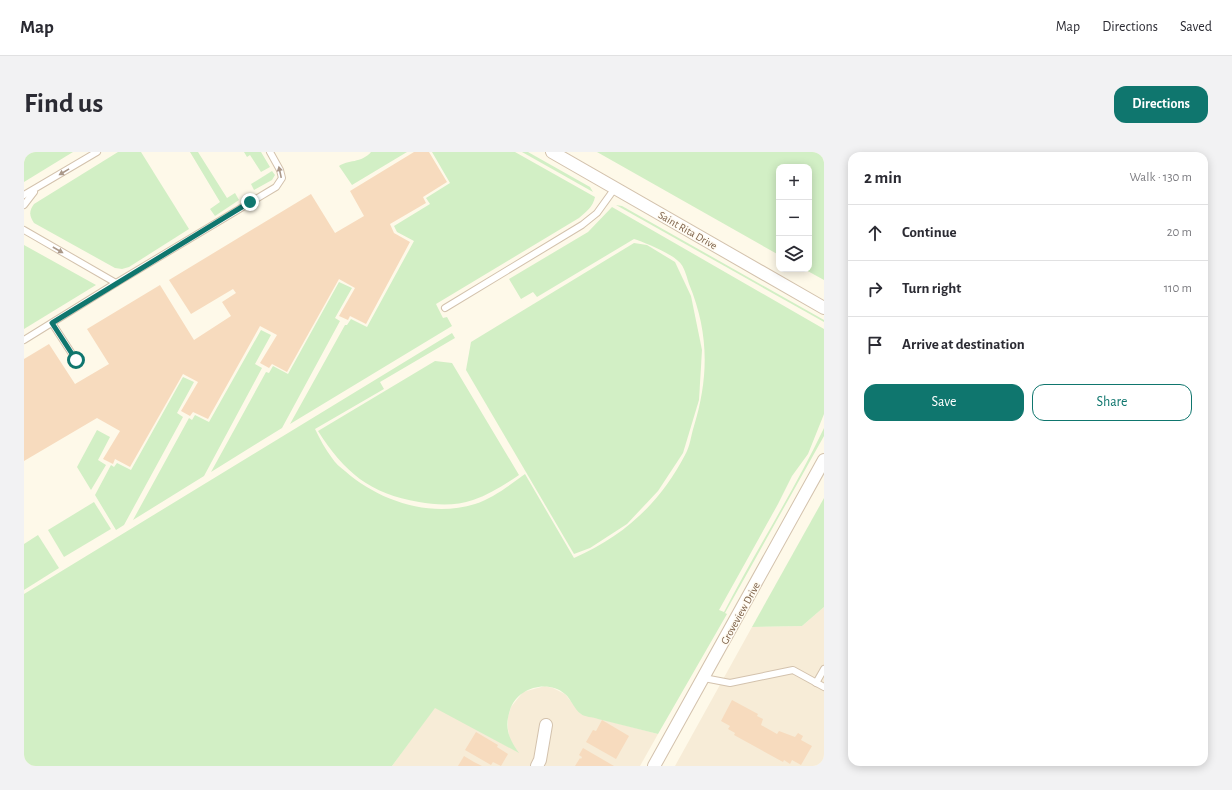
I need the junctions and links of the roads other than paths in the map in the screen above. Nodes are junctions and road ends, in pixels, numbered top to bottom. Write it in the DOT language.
graph roads {
  1 [pos="97,152"];
  2 [pos="270,152"];
  3 [pos="552,152"];
  4 [pos="38,188"];
  5 [pos="615,188"];
  6 [pos="24,195"];
  7 [pos="24,205"];
  8 [pos="24,230"];
  9 [pos="116,283"];
  10 [pos="445,308"];
  11 [pos="824,308"];
  12 [pos="52,323"];
  13 [pos="24,340"];
  14 [pos="76,360"];
  15 [pos="824,460"];
  16 [pos="824,669"];
  17 [pos="704,678"];
  18 [pos="816,683"];
  19 [pos="824,687"];
  20 [pos="546,725"];
  21 [pos="537,766"];
  22 [pos="654,766"];
  1 -- 4 [label="lane, one-way"];
  9 -- 2 [label="lane, one-way"];
  3 -- 5 [label="street, Saint Rita Drive"];
  4 -- 6 [label="lane"];
  4 -- 7 [label="lane"];
  5 -- 10 [label="lane"];
  5 -- 11 [label="street, Saint Rita Drive"];
  8 -- 9 [label="lane, one-way"];
  9 -- 12 [label="lane"];
  12 -- 13 [label="lane"];
  12 -- 14 [label="lane"];
  15 -- 17 [label="street, Groveview Drive"];
  16 -- 18 [label="lane"];
  17 -- 18 [label="lane"];
  17 -- 22 [label="street, Groveview Drive"];
  18 -- 19 [label="lane"];
  20 -- 21 [label="street"];
}
